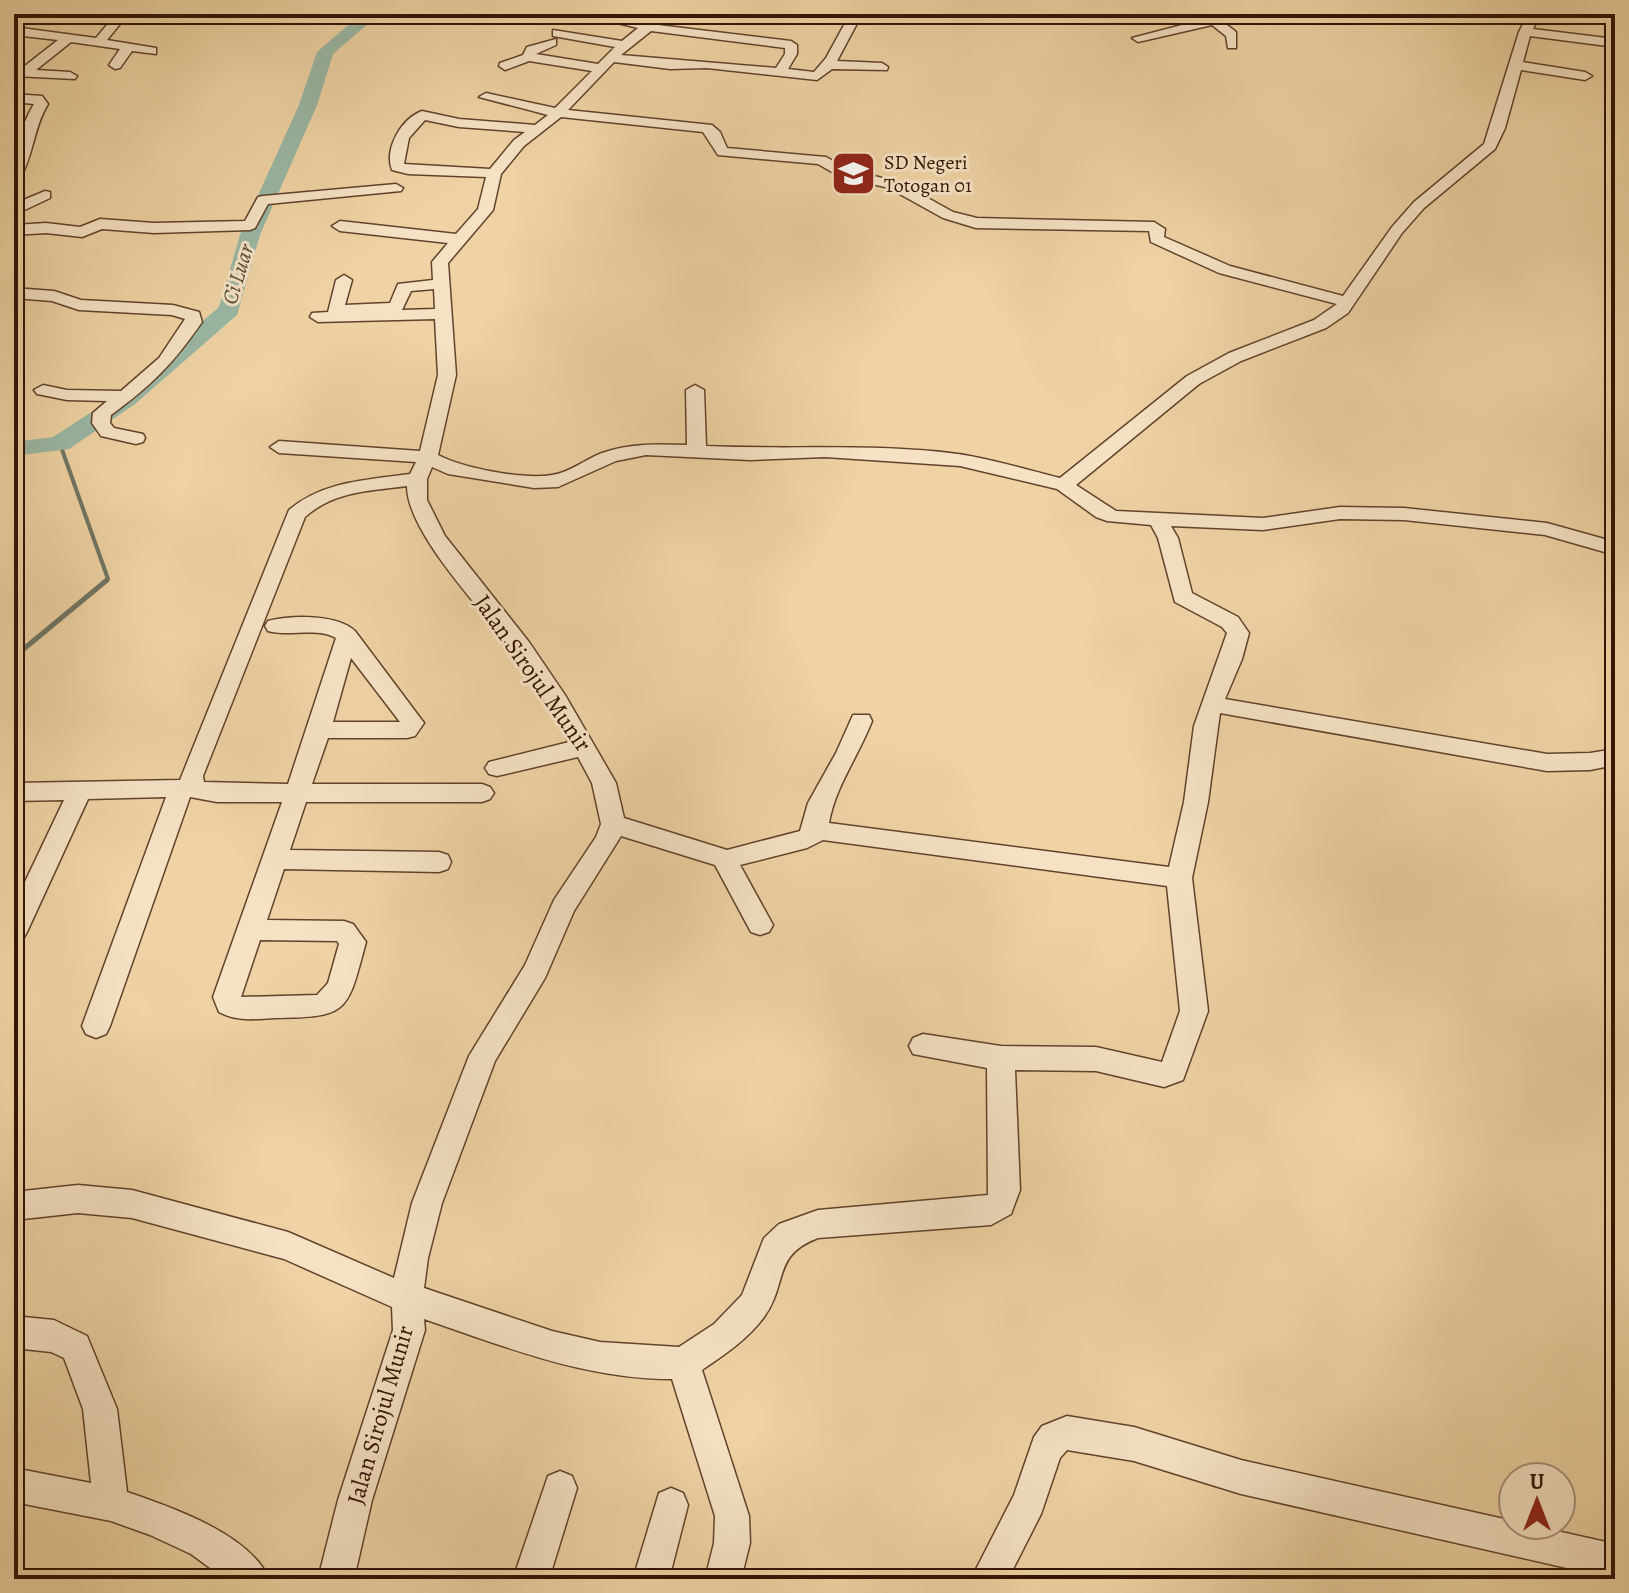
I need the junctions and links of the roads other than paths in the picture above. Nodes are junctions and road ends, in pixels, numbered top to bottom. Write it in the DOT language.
graph roads {
  1 [pos="122,14"];
  2 [pos="587,14"];
  3 [pos="715,14"];
  4 [pos="753,14"];
  5 [pos="856,14"];
  6 [pos="1534,14"];
  7 [pos="1209,17"];
  8 [pos="656,21"];
  9 [pos="14,31"];
  10 [pos="1525,32"];
  11 [pos="29,33"];
  12 [pos="69,38"];
  13 [pos="1138,38"];
  14 [pos="14,42"];
  15 [pos="99,42"];
  16 [pos="1615,43"];
  17 [pos="130,45"];
  18 [pos="1232,45"];
  19 [pos="835,50"];
  20 [pos="152,51"];
  21 [pos="868,52"];
  22 [pos="528,57"];
  23 [pos="611,57"];
  24 [pos="115,65"];
  25 [pos="829,65"];
  26 [pos="1516,65"];
  27 [pos="505,66"];
  28 [pos="882,67"];
  29 [pos="19,73"];
  30 [pos="779,73"];
  31 [pos="70,76"];
  32 [pos="1585,76"];
  33 [pos="486,97"];
  34 [pos="14,98"];
  35 [pos="559,113"];
  36 [pos="538,129"];
  37 [pos="418,172"];
  38 [pos="15,173"];
  39 [pos="494,173"];
  40 [pos="396,188"];
  41 [pos="45,195"];
  42 [pos="376,202"];
  43 [pos="14,210"];
  44 [pos="340,226"];
  45 [pos="14,230"];
  46 [pos="457,239"];
  47 [pos="344,280"];
  48 [pos="439,284"];
  49 [pos="14,293"];
  50 [pos="1347,302"];
  51 [pos="442,314"];
  52 [pos="318,317"];
  53 [pos="43,390"];
  54 [pos="695,390"];
  55 [pos="125,396"];
  56 [pos="136,438"];
  57 [pos="279,447"];
  58 [pos="697,451"];
  59 [pos="428,457"];
  60 [pos="417,479"];
  61 [pos="1064,485"];
  62 [pos="1159,521"];
  63 [pos="1615,549"];
  64 [pos="276,626"];
  65 [pos="347,636"];
  66 [pos="372,670"];
  67 [pos="337,671"];
  68 [pos="1211,704"];
  69 [pos="861,721"];
  70 [pos="319,730"];
  71 [pos="585,747"];
  72 [pos="1615,757"];
  73 [pos="497,768"];
  74 [pos="188,788"];
  75 [pos="80,791"];
  76 [pos="14,792"];
  77 [pos="482,793"];
  78 [pos="297,794"];
  79 [pos="613,824"];
  80 [pos="815,830"];
  81 [pos="273,859"];
  82 [pos="727,859"];
  83 [pos="439,862"];
  84 [pos="1179,878"];
  85 [pos="760,925"];
  86 [pos="252,930"];
  87 [pos="14,932"];
  88 [pos="96,1026"];
  89 [pos="923,1046"];
  90 [pos="1001,1058"];
  91 [pos="14,1206"];
  92 [pos="407,1297"];
  93 [pos="14,1332"];
  94 [pos="683,1363"];
  95 [pos="14,1485"];
  96 [pos="560,1488"];
  97 [pos="111,1504"];
  98 [pos="671,1505"];
  99 [pos="1615,1562"];
  100 [pos="251,1579"];
  101 [pos="336,1579"];
  102 [pos="531,1579"];
  103 [pos="651,1579"];
  104 [pos="723,1579"];
  105 [pos="989,1579"];
  1 -- 15 [label="street"];
  2 -- 8 [label="street"];
  3 -- 4 [label="street"];
  5 -- 19 [label="street"];
  6 -- 10 [label="street"];
  7 -- 13 [label="street"];
  7 -- 18 [label="street"];
  8 -- 23 [label="street"];
  8 -- 30 [label="street"];
  9 -- 11 [label="street"];
  10 -- 16 [label="street"];
  10 -- 26 [label="street"];
  11 -- 12 [label="street"];
  11 -- 14 [label="street"];
  12 -- 15 [label="street"];
  12 -- 29 [label="street"];
  15 -- 17 [label="street"];
  17 -- 20 [label="street"];
  17 -- 24 [label="street"];
  19 -- 21 [label="street"];
  19 -- 25 [label="street"];
  22 -- 23 [label="street"];
  22 -- 23 [label="street"];
  22 -- 27 [label="street"];
  23 -- 30 [label="street"];
  23 -- 35 [label="street"];
  25 -- 28 [label="street"];
  25 -- 30 [label="street"];
  26 -- 32 [label="street"];
  26 -- 50 [label="street"];
  29 -- 31 [label="street"];
  33 -- 35 [label="street"];
  34 -- 38 [label="street"];
  35 -- 36 [label="street"];
  35 -- 50 [label="street"];
  36 -- 37 [label="street"];
  36 -- 39 [label="street"];
  37 -- 39 [label="street"];
  37 -- 40 [label="street"];
  39 -- 46 [label="street"];
  40 -- 42 [label="street"];
  40 -- 45 [label="street"];
  41 -- 43 [label="street"];
  44 -- 46 [label="street"];
  46 -- 48 [label="street"];
  47 -- 48 [label="street"];
  48 -- 51 [label="street"];
  49 -- 55 [label="street"];
  50 -- 61 [label="street"];
  51 -- 52 [label="street"];
  51 -- 59 [label="street"];
  53 -- 55 [label="street"];
  54 -- 58 [label="street"];
  55 -- 56 [label="street"];
  57 -- 59 [label="street"];
  58 -- 59 [label="street"];
  58 -- 61 [label="street"];
  59 -- 60 [label="street"];
  60 -- 71 [label="street, Jalan Sirojul Munir"];
  60 -- 74 [label="street"];
  61 -- 62 [label="street"];
  62 -- 63 [label="street"];
  62 -- 68 [label="street"];
  64 -- 65 [label="street"];
  65 -- 66 [label="street"];
  65 -- 67 [label="street"];
  66 -- 67 [label="street"];
  66 -- 70 [label="street"];
  67 -- 70 [label="street"];
  68 -- 72 [label="street"];
  68 -- 84 [label="street"];
  69 -- 80 [label="street"];
  70 -- 78 [label="street"];
  71 -- 73 [label="street"];
  71 -- 79 [label="street, Jalan Sirojul Munir"];
  74 -- 75 [label="street"];
  74 -- 78 [label="street"];
  74 -- 88 [label="street"];
  75 -- 76 [label="street"];
  75 -- 87 [label="street"];
  77 -- 78 [label="street"];
  78 -- 81 [label="street"];
  79 -- 82 [label="street"];
  79 -- 92 [label="street, Jalan Sirojul Munir"];
  80 -- 82 [label="street"];
  80 -- 84 [label="street"];
  81 -- 83 [label="street"];
  81 -- 86 [label="street"];
  82 -- 85 [label="street"];
  84 -- 90 [label="street"];
  86 -- 86 [label="street"];
  89 -- 90 [label="street"];
  90 -- 94 [label="street"];
  91 -- 92 [label="street"];
  92 -- 94 [label="street"];
  92 -- 101 [label="street, Jalan Sirojul Munir"];
  93 -- 97 [label="street"];
  94 -- 104 [label="street"];
  95 -- 97 [label="street"];
  96 -- 102 [label="street"];
  97 -- 100 [label="street"];
  98 -- 103 [label="street"];
  99 -- 105 [label="street"];
}
